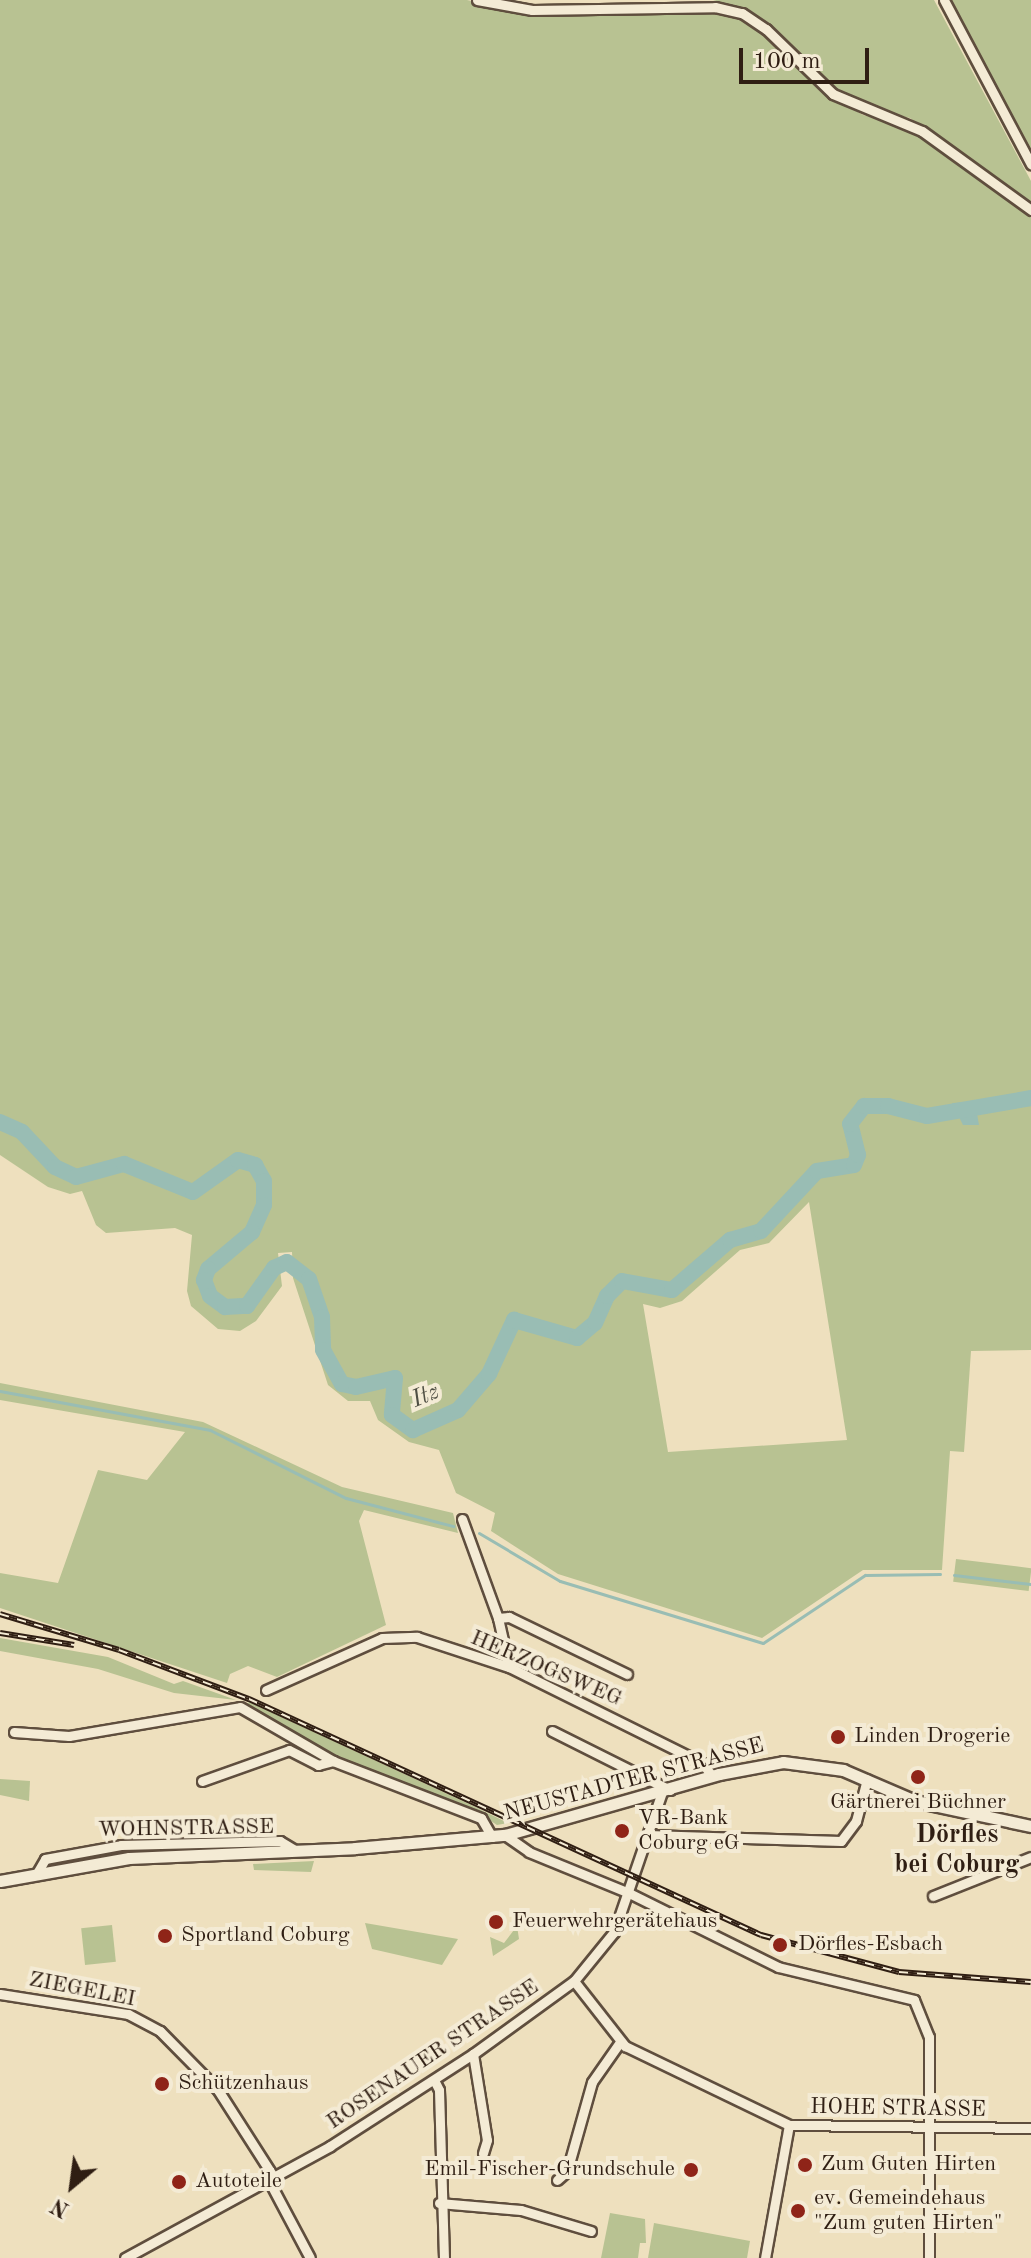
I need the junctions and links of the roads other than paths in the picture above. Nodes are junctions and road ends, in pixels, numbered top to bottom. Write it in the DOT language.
graph roads {
  1 [pos="477,0"];
  2 [pos="944,0"];
  3 [pos="1031,164"];
  4 [pos="1031,210"];
  5 [pos="462,1519"];
  6 [pos="498,1618"];
  7 [pos="509,1667"];
  8 [pos="627,1674"];
  9 [pos="266,1690"];
  10 [pos="552,1731"];
  11 [pos="14,1732"];
  12 [pos="333,1761"];
  13 [pos="712,1776"];
  14 [pos="867,1779"];
  15 [pos="202,1781"];
  16 [pos="666,1791"];
  17 [pos="1031,1826"];
  18 [pos="505,1835"];
  19 [pos="648,1835"];
  20 [pos="492,1837"];
  21 [pos="1031,1857"];
  22 [pos="0,1881"];
  23 [pos="629,1893"];
  24 [pos="933,1896"];
  25 [pos="574,1981"];
  26 [pos="0,1994"];
  27 [pos="620,2042"];
  28 [pos="473,2054"];
  29 [pos="434,2080"];
  30 [pos="789,2125"];
  31 [pos="932,2128"];
  32 [pos="1031,2128"];
  33 [pos="483,2153"];
  34 [pos="271,2178"];
  35 [pos="557,2180"];
  36 [pos="439,2203"];
  37 [pos="591,2231"];
  38 [pos="125,2258"];
  39 [pos="310,2258"];
  40 [pos="444,2258"];
  41 [pos="765,2258"];
  42 [pos="929,2258"];
  1 -- 4 [label="street"];
  2 -- 3 [label="street"];
  5 -- 6 [label="street"];
  6 -- 7 [label="street"];
  6 -- 8 [label="street"];
  7 -- 9 [label="street, HERZOGSWEG"];
  7 -- 13 [label="street, HERZOGSWEG"];
  10 -- 16 [label="street"];
  11 -- 12 [label="street"];
  12 -- 15 [label="street"];
  12 -- 20 [label="street"];
  13 -- 14 [label="street, NEUSTADTER STRASSE"];
  13 -- 16 [label="street, NEUSTADTER STRASSE"];
  14 -- 17 [label="street, NEUSTADTER STRASSE"];
  14 -- 19 [label="street"];
  16 -- 18 [label="street, NEUSTADTER STRASSE"];
  16 -- 19 [label="street, ROSENAUER STRASSE"];
  18 -- 20 [label="street, NEUSTADTER STRASSE"];
  18 -- 23 [label="street"];
  19 -- 23 [label="street, ROSENAUER STRASSE"];
  20 -- 22 [label="street, NEUSTADTER STRASSE"];
  21 -- 24 [label="street"];
  23 -- 25 [label="street, ROSENAUER STRASSE"];
  23 -- 31 [label="street"];
  25 -- 27 [label="street, HOHE STRASSE"];
  25 -- 28 [label="street, ROSENAUER STRASSE"];
  26 -- 34 [label="street, ZIEGELEI"];
  27 -- 30 [label="street, HOHE STRASSE"];
  27 -- 35 [label="street"];
  28 -- 29 [label="street, ROSENAUER STRASSE"];
  28 -- 33 [label="street"];
  29 -- 34 [label="street, ROSENAUER STRASSE"];
  29 -- 36 [label="street"];
  30 -- 31 [label="street, HOHE STRASSE"];
  30 -- 41 [label="street"];
  31 -- 32 [label="street, HOHE STRASSE"];
  31 -- 42 [label="street"];
  34 -- 38 [label="street, ROSENAUER STRASSE"];
  34 -- 39 [label="street, ZIEGELEI"];
  36 -- 37 [label="street"];
  36 -- 40 [label="street"];
}
